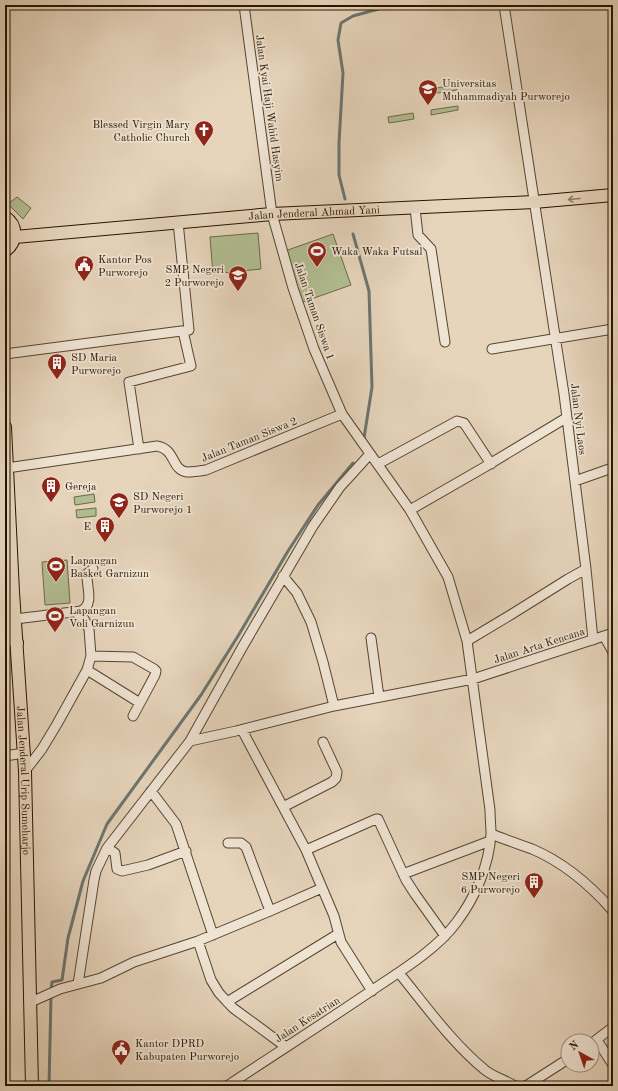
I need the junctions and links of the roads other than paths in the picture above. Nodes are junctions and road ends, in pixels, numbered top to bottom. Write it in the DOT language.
graph roads {
  1 [pos="244,5"];
  2 [pos="504,5"];
  3 [pos="613,195"];
  4 [pos="534,202"];
  5 [pos="415,208"];
  6 [pos="272,214"];
  7 [pos="5,216"];
  8 [pos="178,222"];
  9 [pos="15,237"];
  10 [pos="5,251"];
  11 [pos="613,329"];
  12 [pos="183,331"];
  13 [pos="555,338"];
  14 [pos="446,342"];
  15 [pos="492,348"];
  16 [pos="5,354"];
  17 [pos="342,414"];
  18 [pos="566,418"];
  19 [pos="5,427"];
  20 [pos="139,449"];
  21 [pos="370,454"];
  22 [pos="378,464"];
  23 [pos="491,464"];
  24 [pos="7,468"];
  25 [pos="612,468"];
  26 [pos="575,481"];
  27 [pos="410,510"];
  28 [pos="92,569"];
  29 [pos="586,569"];
  30 [pos="283,576"];
  31 [pos="9,597"];
  32 [pos="76,612"];
  33 [pos="15,619"];
  34 [pos="5,633"];
  35 [pos="609,634"];
  36 [pos="371,638"];
  37 [pos="592,640"];
  38 [pos="467,641"];
  39 [pos="17,643"];
  40 [pos="613,652"];
  41 [pos="92,656"];
  42 [pos="87,670"];
  43 [pos="473,679"];
  44 [pos="379,697"];
  45 [pos="140,703"];
  46 [pos="334,706"];
  47 [pos="133,716"];
  48 [pos="242,730"];
  49 [pos="190,741"];
  50 [pos="323,742"];
  51 [pos="24,753"];
  52 [pos="5,756"];
  53 [pos="25,771"];
  54 [pos="151,792"];
  55 [pos="283,807"];
  56 [pos="490,837"];
  57 [pos="228,843"];
  58 [pos="107,848"];
  59 [pos="306,850"];
  60 [pos="186,851"];
  61 [pos="403,874"];
  62 [pos="322,888"];
  63 [pos="270,911"];
  64 [pos="613,911"];
  65 [pos="338,934"];
  66 [pos="213,935"];
  67 [pos="446,936"];
  68 [pos="198,941"];
  69 [pos="399,973"];
  70 [pos="78,984"];
  71 [pos="372,991"];
  72 [pos="36,1000"];
  73 [pos="227,1002"];
  74 [pos="613,1027"];
  75 [pos="600,1038"];
  76 [pos="286,1047"];
  77 [pos="600,1048"];
  78 [pos="560,1064"];
  79 [pos="613,1065"];
  80 [pos="32,1086"];
  81 [pos="227,1086"];
  82 [pos="515,1086"];
  83 [pos="526,1086"];
  1 -- 6 [label="street, Jalan Kyai Haji Wahid Hasyim"];
  2 -- 4 [label="street, Jalan Nyi Laos"];
  3 -- 4 [label="main road, Jalan Jenderal Ahmad Yani, one-way"];
  4 -- 5 [label="main road, Jalan Jenderal Ahmad Yani"];
  4 -- 13 [label="street, Jalan Nyi Laos"];
  5 -- 6 [label="main road, Jalan Jenderal Ahmad Yani"];
  5 -- 14 [label="street"];
  6 -- 8 [label="main road, Jalan Jenderal Ahmad Yani"];
  6 -- 17 [label="street, Jalan Taman Siswa 1"];
  7 -- 9 [label="main road"];
  8 -- 9 [label="main road, Jalan Jenderal Ahmad Yani"];
  8 -- 12 [label="street"];
  9 -- 10 [label="main road"];
  11 -- 13 [label="street"];
  12 -- 16 [label="street"];
  12 -- 20 [label="street"];
  13 -- 15 [label="street"];
  13 -- 18 [label="street, Jalan Nyi Laos"];
  17 -- 20 [label="street, Jalan Taman Siswa 2"];
  17 -- 21 [label="street, Jalan Taman Siswa 1"];
  18 -- 23 [label="street"];
  18 -- 26 [label="street, Jalan Nyi Laos"];
  19 -- 24 [label="main road, Jalan Jenderal Urip Sumoharjo"];
  20 -- 24 [label="street, Jalan Taman Siswa 2"];
  21 -- 22 [label="street, Jalan Taman Siswa 1"];
  21 -- 30 [label="street"];
  22 -- 23 [label="street"];
  22 -- 27 [label="street, Jalan Taman Siswa 1"];
  23 -- 27 [label="street"];
  24 -- 31 [label="main road, Jalan Jenderal Urip Sumoharjo"];
  25 -- 26 [label="street"];
  26 -- 29 [label="street, Jalan Nyi Laos"];
  27 -- 38 [label="street, Jalan Taman Siswa 1"];
  28 -- 32 [label="street"];
  29 -- 37 [label="street, Jalan Nyi Laos"];
  29 -- 38 [label="street"];
  30 -- 46 [label="street"];
  30 -- 49 [label="street"];
  31 -- 33 [label="main road, Jalan Jenderal Urip Sumoharjo"];
  32 -- 33 [label="street"];
  32 -- 41 [label="street"];
  33 -- 39 [label="main road, Jalan Jenderal Urip Sumoharjo"];
  34 -- 39 [label="main road"];
  35 -- 37 [label="street, Jalan Arta Kencana"];
  35 -- 40 [label="street"];
  36 -- 44 [label="street"];
  37 -- 43 [label="street, Jalan Arta Kencana"];
  38 -- 43 [label="street, Jalan Taman Siswa 1"];
  39 -- 51 [label="main road, Jalan Jenderal Urip Sumoharjo"];
  41 -- 42 [label="street"];
  41 -- 45 [label="street"];
  42 -- 45 [label="street"];
  42 -- 53 [label="street"];
  43 -- 44 [label="street, Jalan Arta Kencana"];
  43 -- 56 [label="street, Jalan Kesatrian"];
  44 -- 46 [label="street, Jalan Arta Kencana"];
  45 -- 47 [label="street"];
  46 -- 48 [label="street, Jalan Arta Kencana"];
  48 -- 49 [label="street, Jalan Arta Kencana"];
  48 -- 55 [label="street"];
  49 -- 54 [label="street"];
  50 -- 55 [label="street"];
  51 -- 52 [label="street"];
  51 -- 53 [label="main road, Jalan Jenderal Urip Sumoharjo"];
  53 -- 72 [label="main road, Jalan Jenderal Urip Sumoharjo"];
  54 -- 58 [label="street"];
  54 -- 60 [label="street"];
  55 -- 59 [label="street"];
  56 -- 61 [label="street"];
  56 -- 64 [label="street"];
  56 -- 67 [label="street, Jalan Kesatrian"];
  57 -- 63 [label="street"];
  58 -- 60 [label="street"];
  58 -- 70 [label="street"];
  59 -- 61 [label="street"];
  59 -- 62 [label="street"];
  60 -- 66 [label="street"];
  61 -- 67 [label="street"];
  62 -- 63 [label="street"];
  62 -- 65 [label="street"];
  63 -- 66 [label="street"];
  65 -- 71 [label="street"];
  65 -- 73 [label="street"];
  66 -- 68 [label="street"];
  67 -- 69 [label="street, Jalan Kesatrian"];
  68 -- 70 [label="street"];
  68 -- 73 [label="street"];
  69 -- 71 [label="street, Jalan Kesatrian"];
  69 -- 82 [label="street"];
  70 -- 72 [label="street"];
  71 -- 76 [label="street, Jalan Kesatrian"];
  72 -- 80 [label="main road, Jalan Jenderal Urip Sumoharjo"];
  73 -- 76 [label="street"];
  74 -- 75 [label="street"];
  76 -- 81 [label="street, Jalan Kesatrian"];
  77 -- 79 [label="street"];
  78 -- 83 [label="street"];
}
